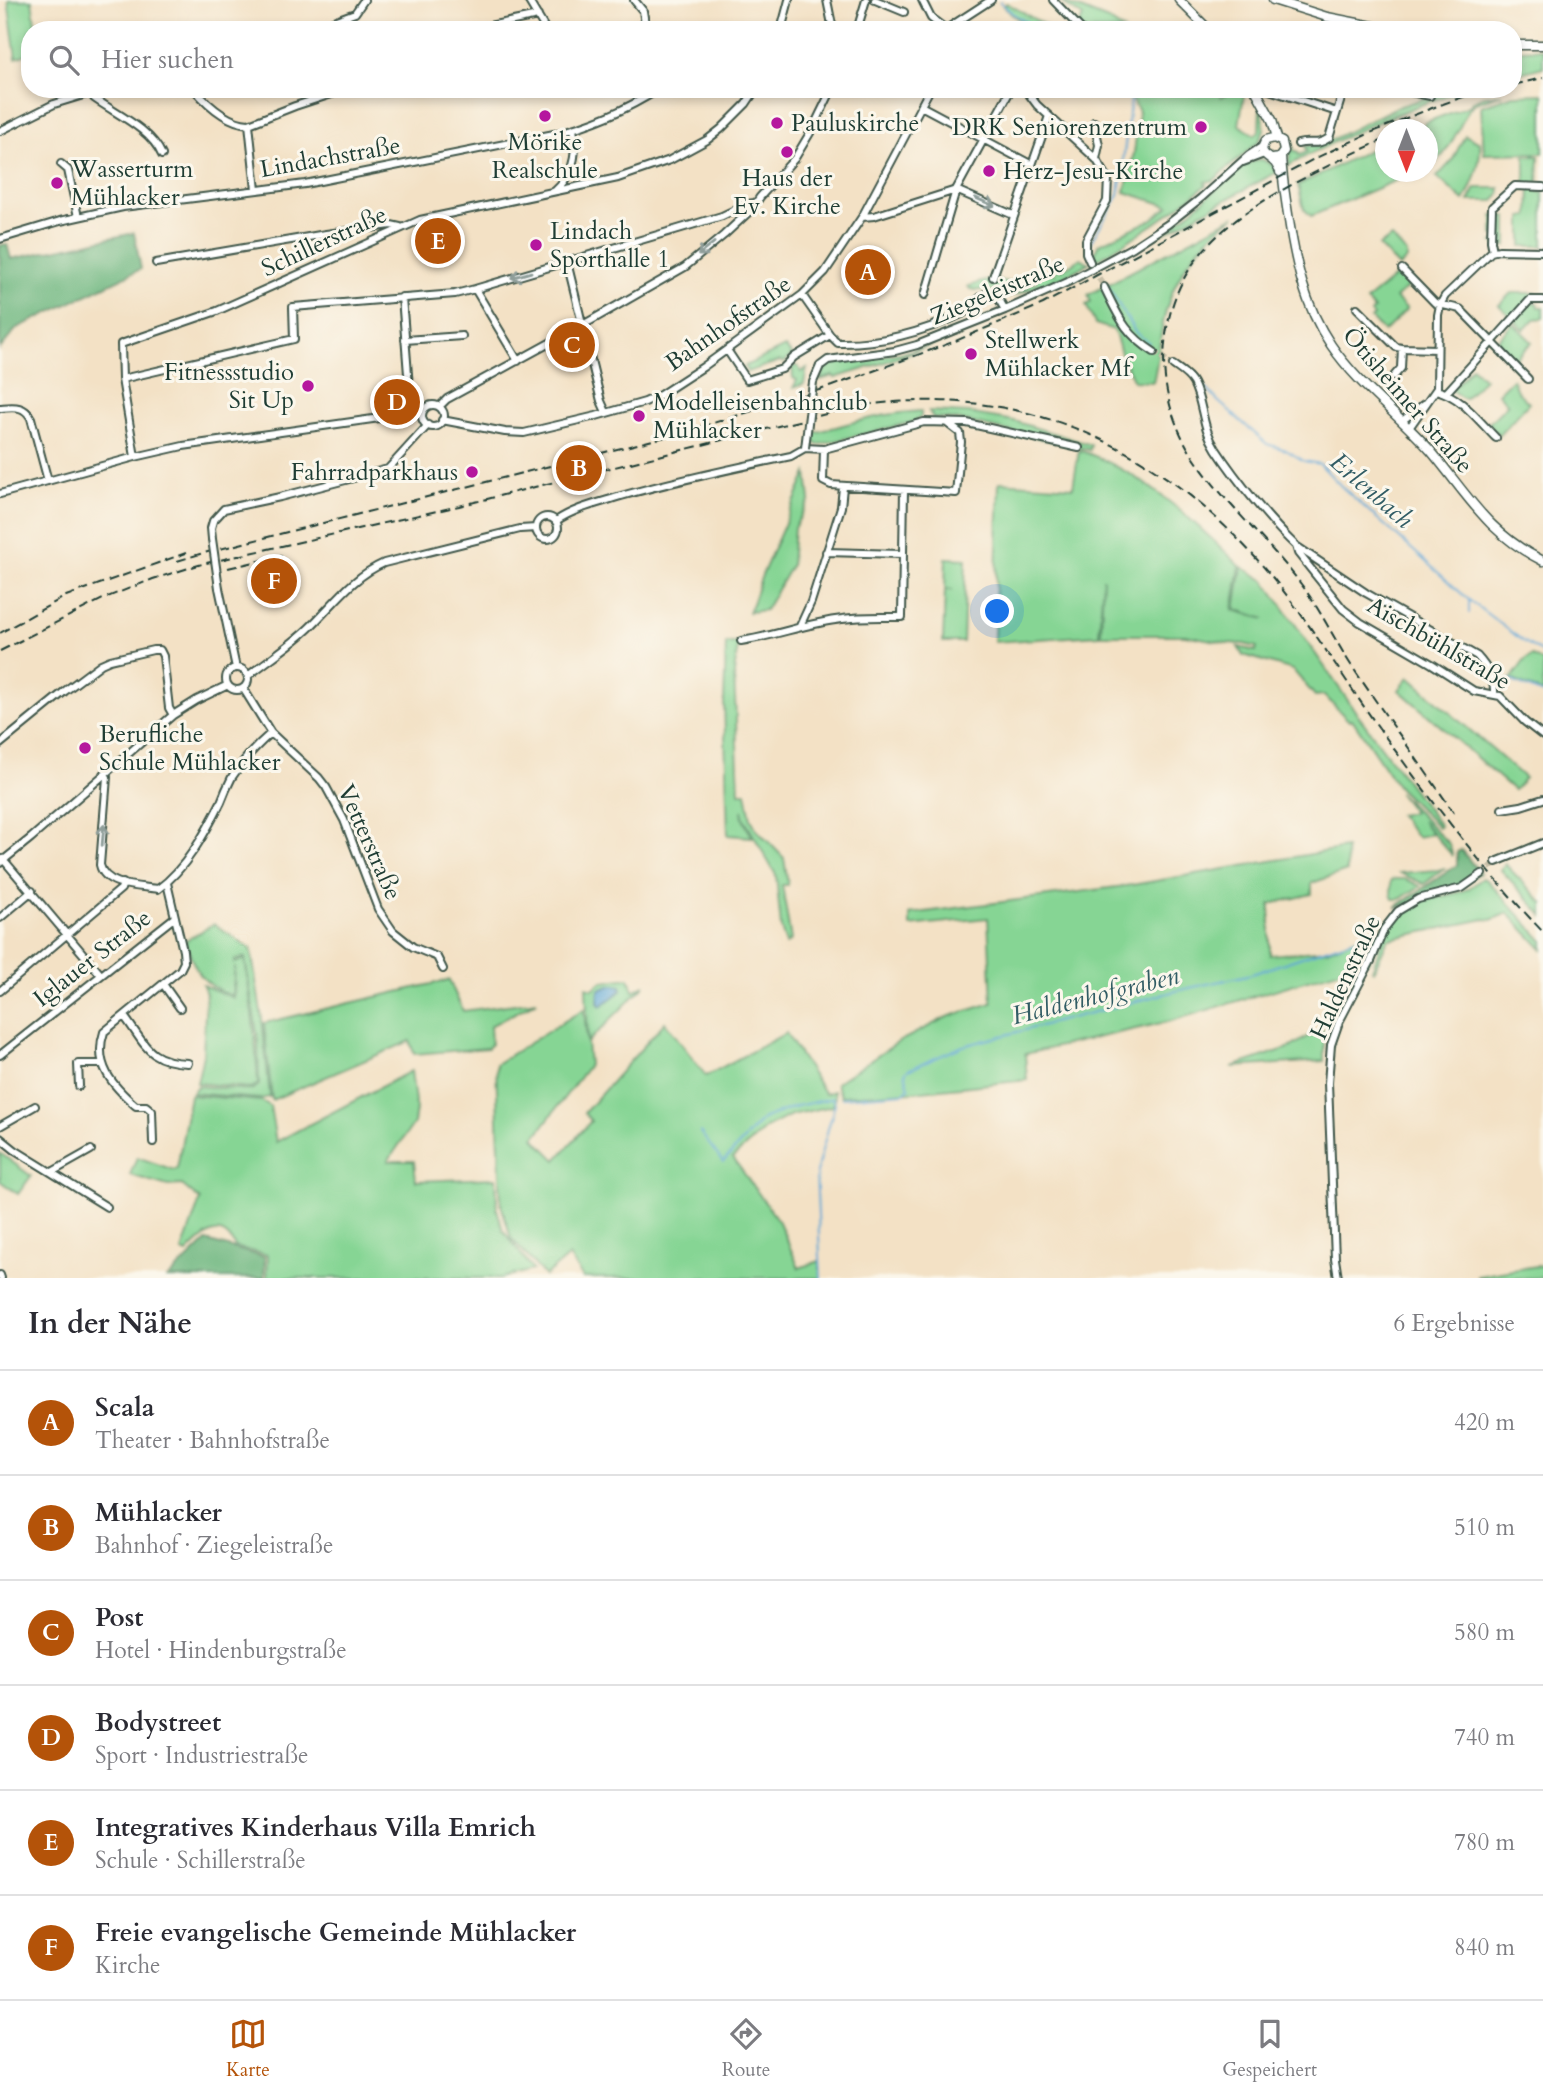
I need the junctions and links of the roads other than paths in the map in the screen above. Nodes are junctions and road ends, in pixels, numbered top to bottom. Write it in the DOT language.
graph roads {
  1 [pos="363,0"];
  2 [pos="528,0"];
  3 [pos="634,0"];
  4 [pos="789,0"];
  5 [pos="827,0"];
  6 [pos="866,0"];
  7 [pos="875,0"];
  8 [pos="922,0"];
  9 [pos="991,0"];
  10 [pos="1053,0"];
  11 [pos="1179,0"];
  12 [pos="1273,0"];
  13 [pos="904,12"];
  14 [pos="538,16"];
  15 [pos="333,21"];
  16 [pos="513,21"];
  17 [pos="541,21"];
  18 [pos="645,21"];
  19 [pos="783,21"];
  20 [pos="831,21"];
  21 [pos="860,21"];
  22 [pos="937,21"];
  23 [pos="956,21"];
  24 [pos="1073,21"];
  25 [pos="1200,21"];
  26 [pos="1347,21"];
  27 [pos="1543,44"];
  28 [pos="1522,45"];
  29 [pos="72,98"];
  30 [pos="94,98"];
  31 [pos="204,98"];
  32 [pos="319,98"];
  33 [pos="643,98"];
  34 [pos="749,98"];
  35 [pos="828,98"];
  36 [pos="925,98"];
  37 [pos="1006,98"];
  38 [pos="1032,98"];
  39 [pos="1260,98"];
  40 [pos="1294,98"];
  41 [pos="1342,98"];
  42 [pos="921,106"];
  43 [pos="1338,112"];
  44 [pos="1049,116"];
  45 [pos="1094,122"];
  46 [pos="249,124"];
  47 [pos="573,129"];
  48 [pos="0,131"];
  49 [pos="983,139"];
  50 [pos="1268,144"];
  51 [pos="1298,144"];
  52 [pos="162,155"];
  53 [pos="1277,158"];
  54 [pos="1096,159"];
  55 [pos="61,164"];
  56 [pos="1032,165"];
  57 [pos="1543,187"];
  58 [pos="256,190"];
  59 [pos="956,190"];
  60 [pos="554,191"];
  61 [pos="755,203"];
  62 [pos="1013,215"];
  63 [pos="78,217"];
  64 [pos="862,217"];
  65 [pos="400,227"];
  66 [pos="0,239"];
  67 [pos="1493,251"];
  68 [pos="1543,251"];
  69 [pos="567,262"];
  70 [pos="1090,262"];
  71 [pos="156,263"];
  72 [pos="1402,269"];
  73 [pos="993,277"];
  74 [pos="1104,287"];
  75 [pos="475,289"];
  76 [pos="802,295"];
  77 [pos="925,295"];
  78 [pos="402,297"];
  79 [pos="1543,300"];
  80 [pos="1440,305"];
  81 [pos="1357,308"];
  82 [pos="1005,310"];
  83 [pos="582,325"];
  84 [pos="830,335"];
  85 [pos="462,336"];
  86 [pos="405,340"];
  87 [pos="1492,341"];
  88 [pos="1402,348"];
  89 [pos="1437,349"];
  90 [pos="727,350"];
  91 [pos="1154,352"];
  92 [pos="518,361"];
  93 [pos="1173,365"];
  94 [pos="1394,376"];
  95 [pos="122,379"];
  96 [pos="1528,379"];
  97 [pos="1436,390"];
  98 [pos="1446,393"];
  99 [pos="1426,403"];
  100 [pos="439,407"];
  101 [pos="0,408"];
  102 [pos="422,412"];
  103 [pos="606,412"];
  104 [pos="411,413"];
  105 [pos="442,420"];
  106 [pos="1402,421"];
  107 [pos="946,422"];
  108 [pos="428,425"];
  109 [pos="1409,428"];
  110 [pos="1496,438"];
  111 [pos="1079,447"];
  112 [pos="805,448"];
  113 [pos="824,449"];
  114 [pos="135,457"];
  115 [pos="48,481"];
  116 [pos="843,487"];
  117 [pos="904,490"];
  118 [pos="0,494"];
  119 [pos="555,522"];
  120 [pos="536,528"];
  121 [pos="1296,547"];
  122 [pos="826,552"];
  123 [pos="902,554"];
  124 [pos="1543,561"];
  125 [pos="800,626"];
  126 [pos="741,641"];
  127 [pos="236,668"];
  128 [pos="248,676"];
  129 [pos="228,685"];
  130 [pos="243,688"];
  131 [pos="1494,694"];
  132 [pos="173,715"];
  133 [pos="271,733"];
  134 [pos="1543,736"];
  135 [pos="0,744"];
  136 [pos="104,774"];
  137 [pos="1543,799"];
  138 [pos="1502,809"];
  139 [pos="1543,843"];
  140 [pos="1,860"];
  141 [pos="1496,862"];
  142 [pos="1482,874"];
  143 [pos="122,883"];
  144 [pos="167,883"];
  145 [pos="158,889"];
  146 [pos="32,891"];
  147 [pos="172,904"];
  148 [pos="175,917"];
  149 [pos="0,918"];
  150 [pos="68,935"];
  151 [pos="443,969"];
  152 [pos="101,975"];
  153 [pos="163,984"];
  154 [pos="0,990"];
  155 [pos="180,1008"];
  156 [pos="124,1016"];
  157 [pos="0,1055"];
  158 [pos="188,1063"];
  159 [pos="102,1064"];
  160 [pos="79,1086"];
  161 [pos="34,1106"];
  162 [pos="0,1126"];
  163 [pos="0,1138"];
  164 [pos="153,1142"];
  165 [pos="91,1150"];
  166 [pos="52,1172"];
  167 [pos="107,1207"];
  168 [pos="1338,1278"];
  1 -- 15 [label="street"];
  2 -- 14 [label="street"];
  3 -- 18 [label="street"];
  4 -- 19 [label="street"];
  5 -- 20 [label="street"];
  6 -- 21 [label="street"];
  7 -- 13 [label="street"];
  8 -- 22 [label="street"];
  9 -- 23 [label="street"];
  10 -- 24 [label="street"];
  11 -- 25 [label="main road"];
  12 -- 26 [label="main road"];
  14 -- 16 [label="street"];
  14 -- 17 [label="street"];
  27 -- 28 [label="main road"];
  29 -- 48 [label="street"];
  30 -- 52 [label="street"];
  31 -- 46 [label="street"];
  32 -- 46 [label="street"];
  33 -- 47 [label="street, Lindachstraße"];
  34 -- 60 [label="street, Schillerstraße"];
  35 -- 61 [label="street"];
  36 -- 42 [label="street, Bahnhofstraße"];
  37 -- 49 [label="street"];
  38 -- 44 [label="street"];
  39 -- 50 [label="main road"];
  40 -- 43 [label="street"];
  41 -- 43 [label="street"];
  42 -- 49 [label="street"];
  42 -- 64 [label="street, Bahnhofstraße"];
  43 -- 51 [label="street"];
  44 -- 54 [label="street"];
  44 -- 56 [label="street"];
  45 -- 54 [label="street"];
  46 -- 58 [label="street"];
  47 -- 58 [label="street, Lindachstraße"];
  47 -- 60 [label="street"];
  49 -- 56 [label="street"];
  49 -- 59 [label="street"];
  50 -- 53 [label="main road"];
  50 -- 53 [label="main road, Ötisheimer Straße"];
  50 -- 82 [label="street, Ziegeleistraße"];
  53 -- 106 [label="main road, Ötisheimer Straße"];
  54 -- 70 [label="street"];
  55 -- 63 [label="street"];
  56 -- 62 [label="street"];
  57 -- 67 [label="street"];
  58 -- 63 [label="street, Lindachstraße"];
  59 -- 62 [label="street, one-way"];
  59 -- 64 [label="street"];
  59 -- 77 [label="street"];
  60 -- 65 [label="street, Schillerstraße"];
  61 -- 69 [label="street"];
  61 -- 83 [label="street, one-way"];
  62 -- 73 [label="street"];
  63 -- 66 [label="street, Lindachstraße"];
  64 -- 76 [label="street, Bahnhofstraße"];
  65 -- 71 [label="street"];
  65 -- 95 [label="street, Schillerstraße"];
  67 -- 68 [label="street"];
  67 -- 80 [label="street"];
  69 -- 75 [label="street, one-way"];
  69 -- 83 [label="street"];
  72 -- 80 [label="street"];
  74 -- 91 [label="street"];
  75 -- 78 [label="street"];
  75 -- 92 [label="street"];
  76 -- 84 [label="street"];
  76 -- 90 [label="street, Bahnhofstraße"];
  78 -- 86 [label="street"];
  78 -- 95 [label="street"];
  79 -- 87 [label="street"];
  80 -- 87 [label="street"];
  80 -- 89 [label="street"];
  81 -- 88 [label="street"];
  82 -- 84 [label="street"];
  82 -- 112 [label="street, Ziegeleistraße, bridge"];
  83 -- 92 [label="street"];
  83 -- 103 [label="street"];
  84 -- 90 [label="street"];
  85 -- 86 [label="street"];
  86 -- 104 [label="street"];
  87 -- 96 [label="street"];
  87 -- 98 [label="street"];
  88 -- 89 [label="street"];
  88 -- 94 [label="street"];
  89 -- 97 [label="street"];
  90 -- 103 [label="street, Bahnhofstraße"];
  92 -- 100 [label="street"];
  93 -- 121 [label="street"];
  95 -- 114 [label="street, Schillerstraße"];
  97 -- 98 [label="street"];
  97 -- 99 [label="street"];
  98 -- 110 [label="street"];
  99 -- 106 [label="street"];
  99 -- 109 [label="street"];
  100 -- 102 [label="street"];
  100 -- 105 [label="street"];
  101 -- 115 [label="street"];
  102 -- 104 [label="street"];
  102 -- 108 [label="street"];
  103 -- 105 [label="street, Bahnhofstraße"];
  104 -- 114 [label="street"];
  105 -- 108 [label="street"];
  106 -- 109 [label="main road, Ötisheimer Straße"];
  107 -- 111 [label="street"];
  107 -- 113 [label="street"];
  107 -- 117 [label="street"];
  108 -- 127 [label="street, bridge"];
  109 -- 124 [label="main road, Ötisheimer Straße"];
  112 -- 113 [label="street"];
  112 -- 119 [label="street"];
  113 -- 116 [label="street"];
  114 -- 115 [label="street"];
  115 -- 118 [label="street"];
  116 -- 117 [label="street"];
  116 -- 122 [label="street"];
  117 -- 123 [label="street"];
  119 -- 120 [label="street"];
  119 -- 120 [label="street"];
  120 -- 128 [label="street"];
  121 -- 131 [label="street, Aischbühlstraße"];
  121 -- 131 [label="street"];
  122 -- 123 [label="street"];
  122 -- 125 [label="street"];
  123 -- 125 [label="street"];
  125 -- 126 [label="street"];
  127 -- 128 [label="street"];
  127 -- 129 [label="street"];
  128 -- 130 [label="street"];
  129 -- 130 [label="street"];
  129 -- 132 [label="street"];
  130 -- 133 [label="street, Vetterstraße"];
  131 -- 134 [label="street, Aischbühlstraße"];
  132 -- 135 [label="street"];
  132 -- 136 [label="street"];
  133 -- 144 [label="street"];
  133 -- 151 [label="street, Vetterstraße"];
  136 -- 140 [label="street"];
  143 -- 136 [label="street, one-way"];
  137 -- 138 [label="street"];
  139 -- 141 [label="street"];
  140 -- 146 [label="street"];
  142 -- 168 [label="street, Haldenstraße"];
  143 -- 145 [label="street"];
  143 -- 150 [label="street"];
  144 -- 145 [label="street"];
  144 -- 147 [label="street"];
  145 -- 147 [label="street"];
  146 -- 149 [label="street"];
  146 -- 150 [label="street"];
  147 -- 148 [label="street"];
  148 -- 152 [label="street, Iglauer Straße"];
  148 -- 153 [label="street"];
  150 -- 152 [label="street"];
  150 -- 154 [label="street"];
  152 -- 157 [label="street, Iglauer Straße"];
  153 -- 155 [label="street"];
  153 -- 156 [label="street"];
  156 -- 158 [label="street"];
  156 -- 159 [label="street"];
  159 -- 160 [label="street"];
  159 -- 164 [label="street"];
  161 -- 162 [label="street"];
  163 -- 166 [label="street"];
  165 -- 166 [label="street"];
  166 -- 167 [label="street"];
}
